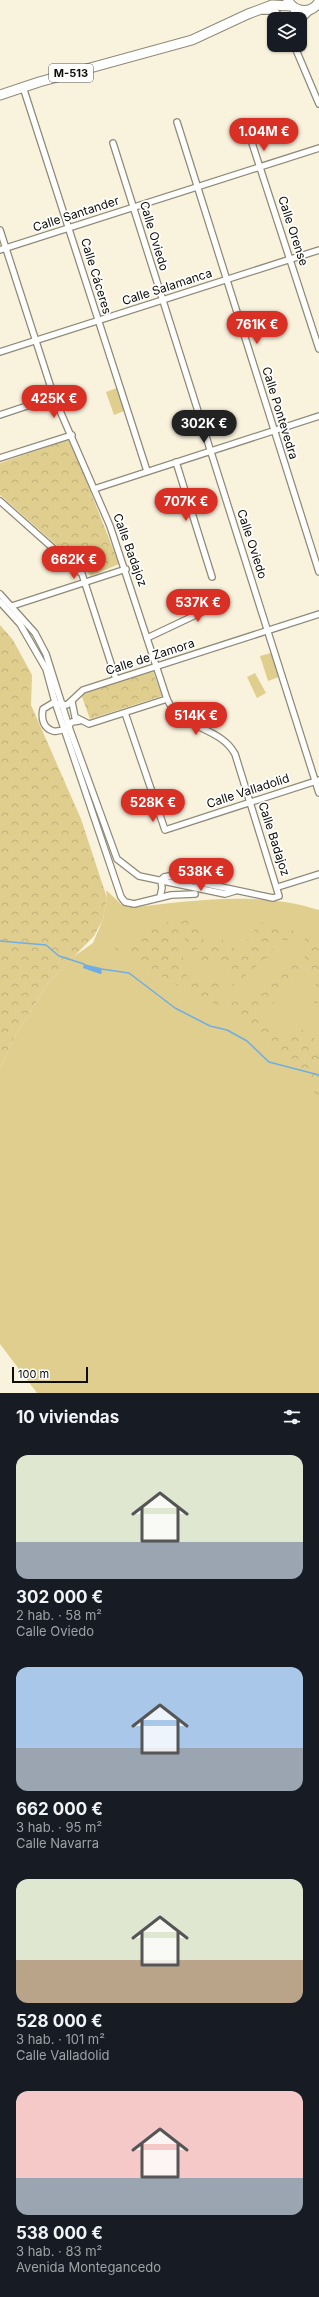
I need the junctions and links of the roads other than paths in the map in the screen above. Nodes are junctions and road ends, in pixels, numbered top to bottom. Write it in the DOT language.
graph roads {
  1 [pos="273,0"];
  2 [pos="319,2"];
  3 [pos="290,4"];
  4 [pos="312,9"];
  5 [pos="258,11"];
  6 [pos="276,12"];
  7 [pos="248,14"];
  8 [pos="307,14"];
  9 [pos="297,52"];
  10 [pos="23,88"];
  11 [pos="0,95"];
  12 [pos="319,104"];
  13 [pos="177,122"];
  14 [pos="113,143"];
  15 [pos="252,143"];
  16 [pos="319,148"];
  17 [pos="260,167"];
  18 [pos="197,187"];
  19 [pos="133,207"];
  20 [pos="70,228"];
  21 [pos="0,230"];
  22 [pos="3,249"];
  23 [pos="319,250"];
  24 [pos="290,259"];
  25 [pos="227,279"];
  26 [pos="162,300"];
  27 [pos="98,321"];
  28 [pos="34,341"];
  29 [pos="319,349"];
  30 [pos="0,352"];
  31 [pos="54,397"];
  32 [pos="0,415"];
  33 [pos="319,416"];
  34 [pos="274,430"];
  35 [pos="72,435"];
  36 [pos="211,451"];
  37 [pos="0,458"];
  38 [pos="176,462"];
  39 [pos="147,471"];
  40 [pos="94,488"];
  41 [pos="0,501"];
  42 [pos="126,568"];
  43 [pos="319,572"];
  44 [pos="212,577"];
  45 [pos="84,582"];
  46 [pos="0,594"];
  47 [pos="218,594"];
  48 [pos="0,602"];
  49 [pos="12,606"];
  50 [pos="319,614"];
  51 [pos="268,630"];
  52 [pos="147,638"];
  53 [pos="157,666"];
  54 [pos="116,680"];
  55 [pos="167,699"];
  56 [pos="55,702"];
  57 [pos="72,702"];
  58 [pos="62,704"];
  59 [pos="125,713"];
  60 [pos="79,721"];
  61 [pos="67,728"];
  62 [pos="317,780"];
  63 [pos="319,792"];
  64 [pos="250,802"];
  65 [pos="122,864"];
  66 [pos="110,866"];
  67 [pos="319,874"];
  68 [pos="161,880"];
  69 [pos="278,887"];
  70 [pos="195,894"];
  71 [pos="160,897"];
  1 -- 7 [label="main road, M-513"];
  2 -- 4 [label="main road"];
  3 -- 4 [label="main road, M-513"];
  3 -- 5 [label="main road, M-513"];
  4 -- 8 [label="street"];
  5 -- 6 [label="street"];
  5 -- 7 [label="main road, M-513"];
  7 -- 10 [label="main road, M-513"];
  9 -- 12 [label="street"];
  10 -- 11 [label="main road, M-513"];
  10 -- 20 [label="street, Calle Cáceres"];
  13 -- 18 [label="street, Calle Pontevedra"];
  14 -- 19 [label="street, Calle Oviedo"];
  15 -- 17 [label="street, Calle Orense"];
  16 -- 17 [label="street, Calle Santander"];
  17 -- 18 [label="street, Calle Santander"];
  17 -- 24 [label="street, Calle Orense"];
  18 -- 19 [label="street, Calle Santander"];
  18 -- 25 [label="street, Calle Pontevedra"];
  19 -- 20 [label="street, Calle Santander"];
  19 -- 26 [label="street, Calle Oviedo"];
  20 -- 22 [label="street, Calle Santander"];
  20 -- 27 [label="street, Calle Cáceres"];
  21 -- 22 [label="street, Calle Badajoz"];
  22 -- 28 [label="street, Calle Badajoz"];
  23 -- 24 [label="street, Calle Salamanca"];
  24 -- 25 [label="street, Calle Salamanca"];
  24 -- 29 [label="street, Calle Orense"];
  25 -- 26 [label="street, Calle Salamanca"];
  25 -- 34 [label="street, Calle Pontevedra"];
  26 -- 27 [label="street, Calle Salamanca"];
  26 -- 36 [label="street, Calle Oviedo"];
  27 -- 28 [label="street, Calle Salamanca"];
  27 -- 39 [label="street, Calle Cáceres"];
  28 -- 30 [label="street, Calle Salamanca"];
  28 -- 31 [label="street, Calle Badajoz"];
  31 -- 32 [label="street"];
  31 -- 35 [label="street, Calle Badajoz"];
  33 -- 34 [label="street"];
  34 -- 36 [label="street"];
  34 -- 43 [label="street, Calle Pontevedra"];
  35 -- 37 [label="street"];
  35 -- 40 [label="street, Calle Badajoz"];
  36 -- 38 [label="street"];
  36 -- 51 [label="street, Calle Oviedo"];
  38 -- 39 [label="street"];
  38 -- 44 [label="street"];
  39 -- 40 [label="street"];
  40 -- 42 [label="street, Calle Badajoz"];
  41 -- 45 [label="street"];
  42 -- 45 [label="street"];
  42 -- 52 [label="street, Calle Badajoz"];
  45 -- 49 [label="street"];
  45 -- 54 [label="street"];
  46 -- 49 [label="street"];
  47 -- 52 [label="street"];
  48 -- 56 [label="street"];
  49 -- 58 [label="street"];
  50 -- 51 [label="street, Calle de Zamora"];
  51 -- 53 [label="street, Calle de Zamora"];
  51 -- 62 [label="street, Calle Oviedo"];
  52 -- 53 [label="street, Calle Badajoz"];
  53 -- 54 [label="street, Calle de Zamora"];
  53 -- 55 [label="street, Calle Badajoz"];
  54 -- 57 [label="street, Calle de Zamora"];
  55 -- 59 [label="street"];
  55 -- 64 [label="street, Calle Badajoz"];
  56 -- 58 [label="street"];
  56 -- 61 [label="street"];
  56 -- 61 [label="street"];
  57 -- 58 [label="street"];
  57 -- 60 [label="street"];
  58 -- 61 [label="street"];
  59 -- 60 [label="street"];
  59 -- 64 [label="street, Calle Valladolid"];
  60 -- 61 [label="street"];
  61 -- 65 [label="street"];
  61 -- 66 [label="street"];
  62 -- 63 [label="street, Calle Oviedo"];
  62 -- 64 [label="street, Calle Valladolid"];
  64 -- 69 [label="street, Calle Badajoz"];
  65 -- 66 [label="street"];
  65 -- 68 [label="street"];
  66 -- 71 [label="street"];
  67 -- 69 [label="street"];
  68 -- 69 [label="street, Calle Badajoz"];
  68 -- 71 [label="street"];
  70 -- 71 [label="street"];
}
